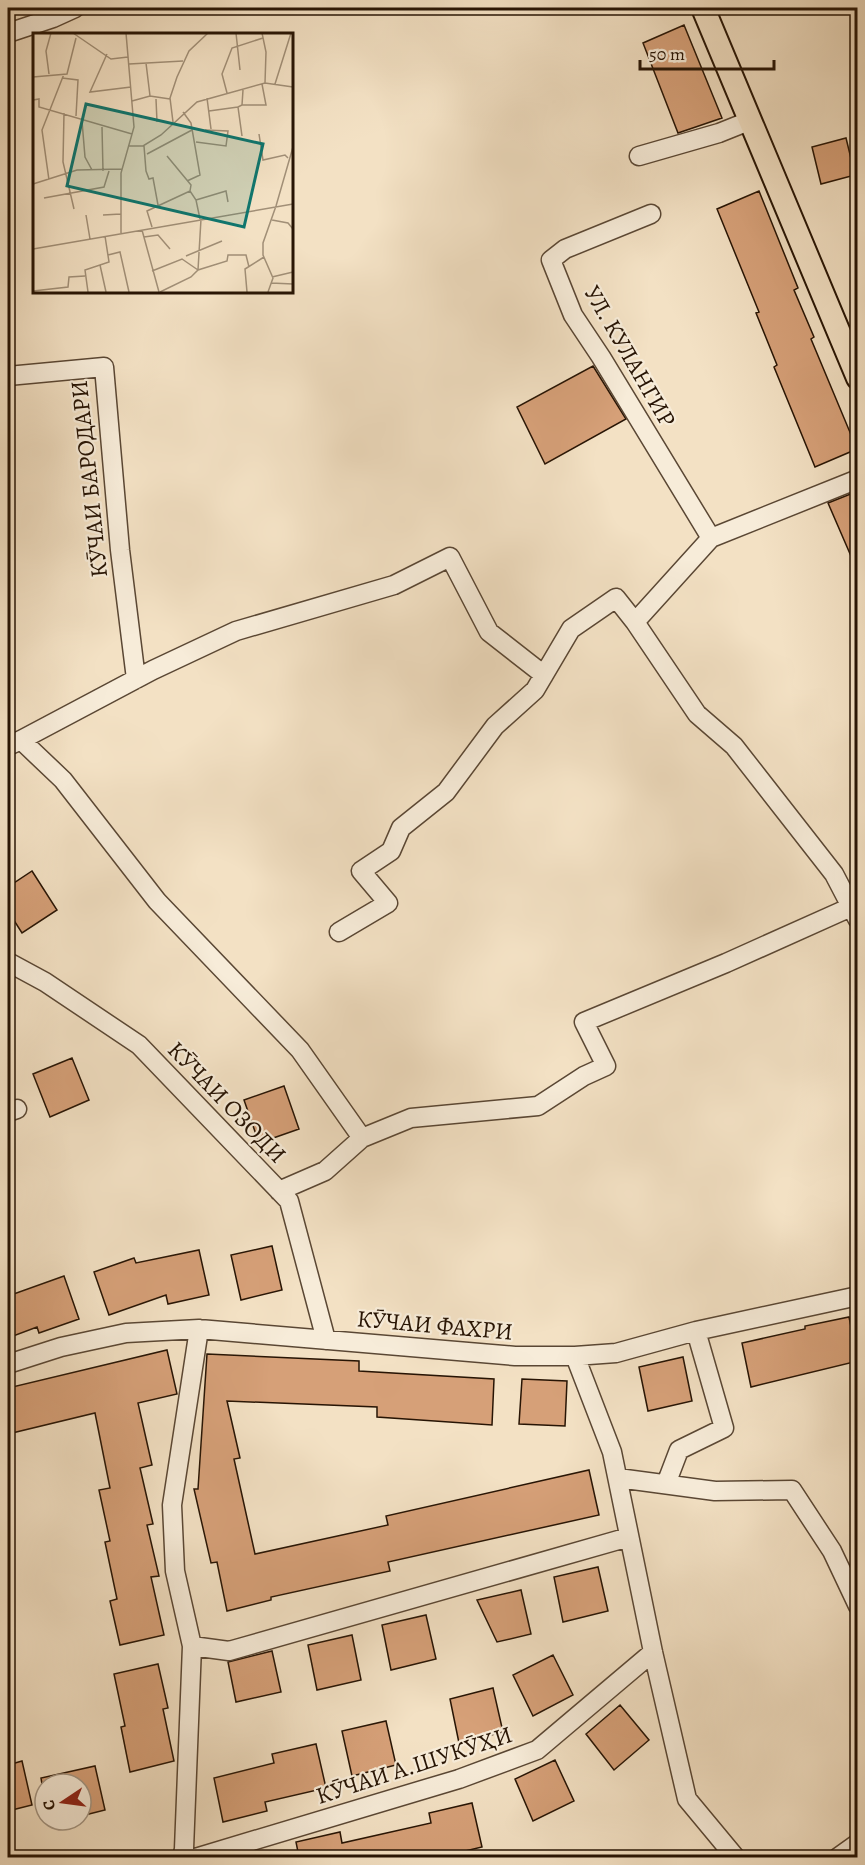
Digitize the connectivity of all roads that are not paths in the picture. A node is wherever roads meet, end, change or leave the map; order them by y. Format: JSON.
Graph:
{"nodes":[{"id":1,"x":75,"y":8,"type":"edge"},
{"id":2,"x":703,"y":8,"type":"edge"},
{"id":3,"x":8,"y":33,"type":"edge"},
{"id":4,"x":749,"y":121,"type":"junction"},
{"id":5,"x":639,"y":156,"type":"dead end"},
{"id":6,"x":651,"y":214,"type":"dead end"},
{"id":7,"x":8,"y":376,"type":"edge"},
{"id":8,"x":858,"y":378,"type":"edge"},
{"id":9,"x":858,"y":479,"type":"edge"},
{"id":10,"x":711,"y":538,"type":"junction"},
{"id":11,"x":635,"y":622,"type":"junction"},
{"id":12,"x":544,"y":675,"type":"junction"},
{"id":13,"x":136,"y":679,"type":"junction"},
{"id":14,"x":14,"y":743,"type":"edge"},
{"id":15,"x":854,"y":913,"type":"edge"},
{"id":16,"x":339,"y":932,"type":"dead end"},
{"id":17,"x":8,"y":962,"type":"edge"},
{"id":18,"x":363,"y":1137,"type":"junction"},
{"id":19,"x":279,"y":1191,"type":"junction"},
{"id":20,"x":858,"y":1296,"type":"edge"},
{"id":21,"x":199,"y":1329,"type":"junction"},
{"id":22,"x":696,"y":1331,"type":"junction"},
{"id":23,"x":326,"y":1340,"type":"junction"},
{"id":24,"x":575,"y":1356,"type":"junction"},
{"id":25,"x":8,"y":1364,"type":"edge"},
{"id":26,"x":618,"y":1478,"type":"junction"},
{"id":27,"x":666,"y":1484,"type":"junction"},
{"id":28,"x":630,"y":1537,"type":"junction"},
{"id":29,"x":858,"y":1606,"type":"edge"},
{"id":30,"x":192,"y":1646,"type":"junction"},
{"id":31,"x":653,"y":1652,"type":"junction"},
{"id":32,"x":858,"y":1843,"type":"edge"},
{"id":33,"x":182,"y":1857,"type":"edge"},
{"id":34,"x":195,"y":1857,"type":"edge"},
{"id":35,"x":736,"y":1857,"type":"edge"},
{"id":36,"x":837,"y":1857,"type":"edge"}],
"edges":[{"from":1,"to":3,"type":"street"},
{"from":2,"to":4,"type":"main road"},
{"from":4,"to":5,"type":"street"},
{"from":4,"to":8,"type":"main road"},
{"from":6,"to":10,"type":"street","name":"УЛ. КУЛАНГИР"},
{"from":7,"to":13,"type":"street","name":"КӮЧАИ БАРОДАРИ"},
{"from":9,"to":10,"type":"street"},
{"from":10,"to":11,"type":"street"},
{"from":11,"to":12,"type":"street"},
{"from":11,"to":15,"type":"street"},
{"from":12,"to":13,"type":"street"},
{"from":12,"to":16,"type":"street"},
{"from":13,"to":14,"type":"street"},
{"from":14,"to":18,"type":"street"},
{"from":15,"to":18,"type":"street"},
{"from":17,"to":19,"type":"street","name":"КӮЧАИ ОЗОДИ"},
{"from":18,"to":19,"type":"street"},
{"from":19,"to":23,"type":"street","name":"КӮЧАИ ОЗОДИ"},
{"from":20,"to":22,"type":"street","name":"КӮЧАИ ФАХРИ"},
{"from":21,"to":23,"type":"street","name":"КӮЧАИ ФАХРИ"},
{"from":21,"to":25,"type":"street","name":"КӮЧАИ ФАХРИ"},
{"from":21,"to":30,"type":"street"},
{"from":22,"to":24,"type":"street","name":"КӮЧАИ ФАХРИ"},
{"from":22,"to":27,"type":"street"},
{"from":23,"to":24,"type":"street","name":"КӮЧАИ ФАХРИ"},
{"from":24,"to":26,"type":"street"},
{"from":26,"to":27,"type":"street"},
{"from":26,"to":28,"type":"street"},
{"from":27,"to":29,"type":"street"},
{"from":28,"to":30,"type":"street"},
{"from":28,"to":31,"type":"street"},
{"from":30,"to":33,"type":"street"},
{"from":31,"to":34,"type":"street","name":"КӮЧАИ А.ШУКӮҲИ"},
{"from":31,"to":35,"type":"street"},
{"from":32,"to":36,"type":"street"}]}
